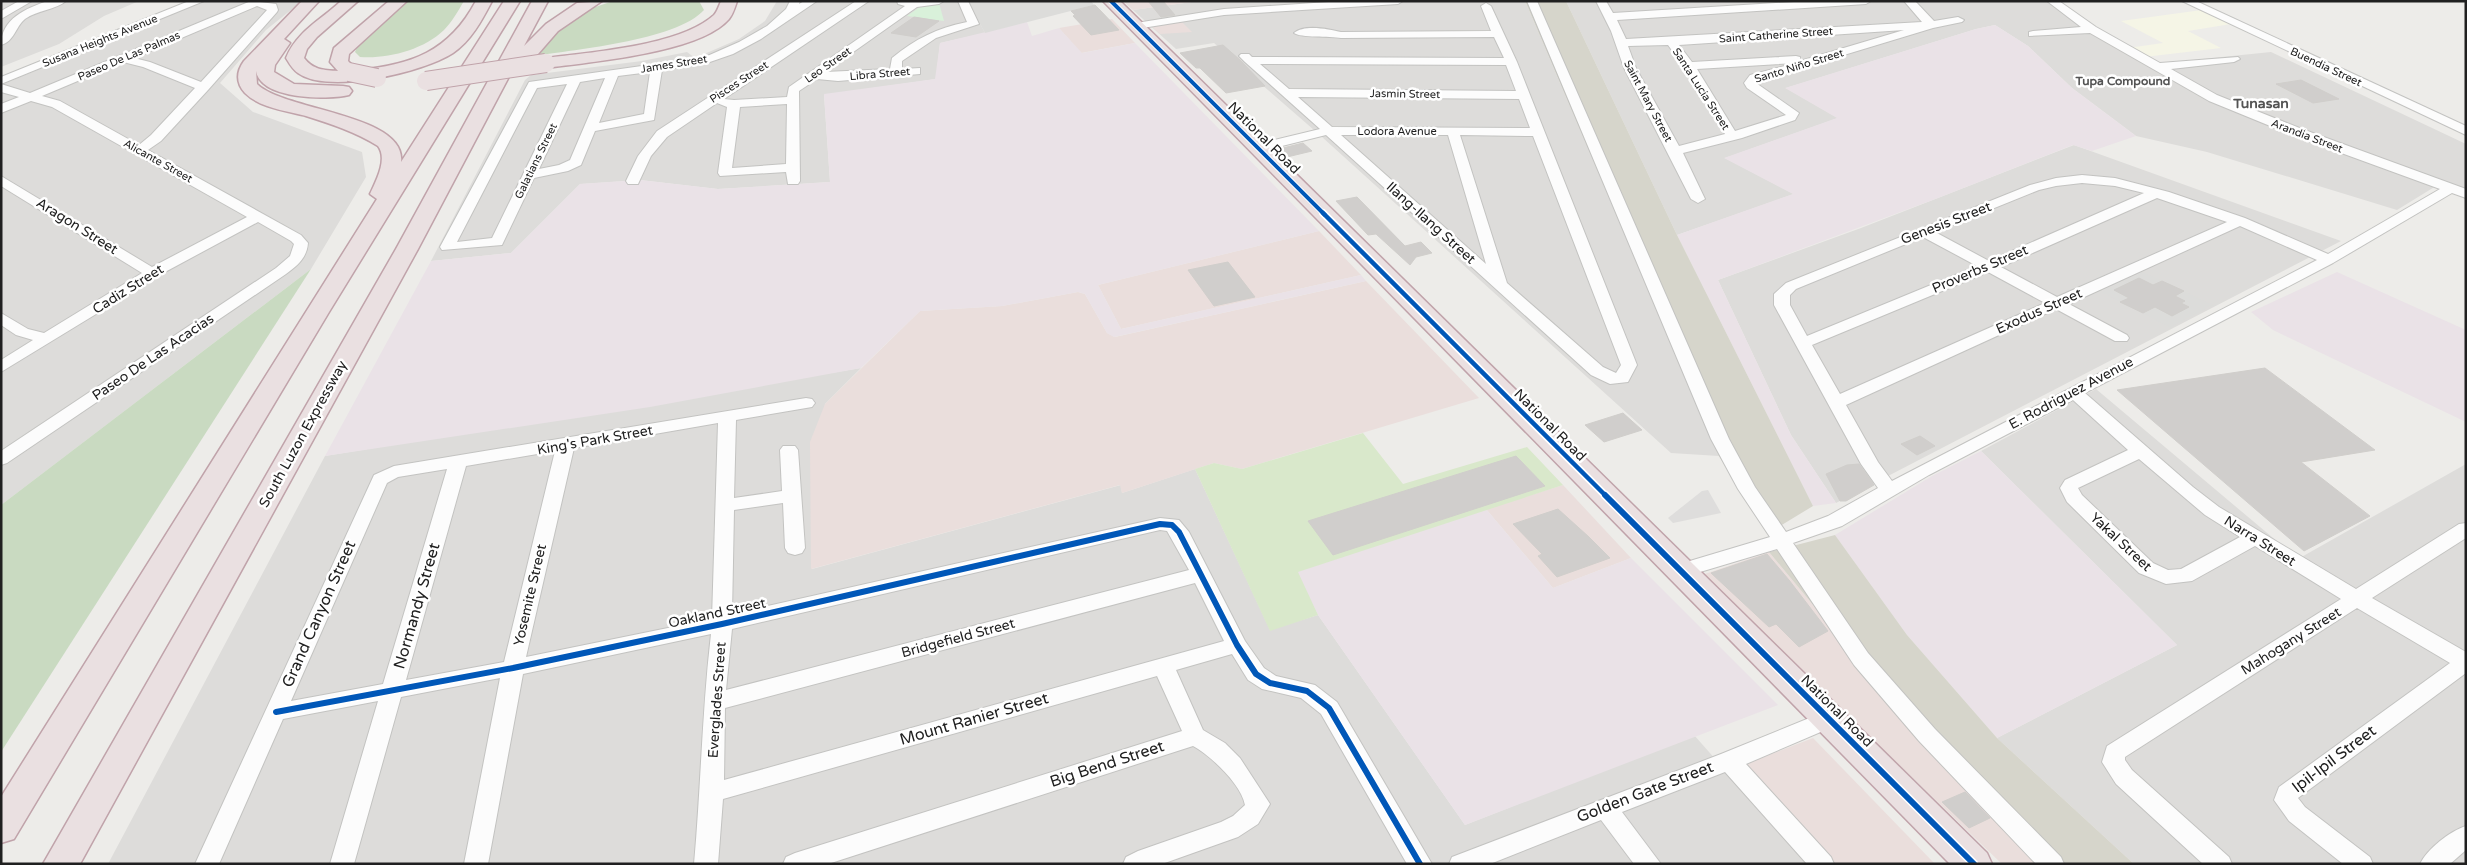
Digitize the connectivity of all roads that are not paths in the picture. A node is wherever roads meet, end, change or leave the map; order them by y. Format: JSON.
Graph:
{"nodes":[{"id":1,"x":27,"y":1,"type":"edge"},
{"id":2,"x":61,"y":1,"type":"edge"},
{"id":3,"x":180,"y":1,"type":"edge"},
{"id":4,"x":199,"y":1,"type":"edge"},
{"id":5,"x":311,"y":1,"type":"edge"},
{"id":6,"x":323,"y":1,"type":"edge"},
{"id":7,"x":337,"y":1,"type":"edge"},
{"id":8,"x":350,"y":1,"type":"edge"},
{"id":9,"x":399,"y":1,"type":"edge"},
{"id":10,"x":512,"y":1,"type":"edge"},
{"id":11,"x":540,"y":1,"type":"edge"},
{"id":12,"x":594,"y":1,"type":"edge"},
{"id":13,"x":714,"y":1,"type":"edge"},
{"id":14,"x":729,"y":1,"type":"edge"},
{"id":15,"x":795,"y":1,"type":"edge"},
{"id":16,"x":812,"y":1,"type":"edge"},
{"id":17,"x":864,"y":1,"type":"edge"},
{"id":18,"x":897,"y":1,"type":"edge"},
{"id":19,"x":939,"y":1,"type":"edge"},
{"id":20,"x":963,"y":1,"type":"edge"},
{"id":21,"x":1111,"y":1,"type":"edge"},
{"id":22,"x":1398,"y":1,"type":"edge"},
{"id":23,"x":1532,"y":1,"type":"edge"},
{"id":24,"x":1601,"y":1,"type":"edge"},
{"id":25,"x":1657,"y":1,"type":"edge"},
{"id":26,"x":1866,"y":1,"type":"edge"},
{"id":27,"x":1909,"y":1,"type":"edge"},
{"id":28,"x":2052,"y":1,"type":"edge"},
{"id":29,"x":2187,"y":1,"type":"edge"},
{"id":30,"x":258,"y":2,"type":"edge"},
{"id":31,"x":487,"y":2,"type":"edge"},
{"id":32,"x":1815,"y":3,"type":"edge"},
{"id":33,"x":914,"y":4,"type":"junction"},
{"id":34,"x":1763,"y":4,"type":"edge"},
{"id":35,"x":1223,"y":6,"type":"edge"},
{"id":36,"x":1486,"y":6,"type":"dead end"},
{"id":37,"x":1710,"y":6,"type":"edge"},
{"id":38,"x":1666,"y":14,"type":"junction"},
{"id":39,"x":1,"y":16,"type":"edge"},
{"id":40,"x":1609,"y":17,"type":"junction"},
{"id":41,"x":784,"y":19,"type":"junction"},
{"id":42,"x":1958,"y":20,"type":"dead end"},
{"id":43,"x":1931,"y":25,"type":"junction"},
{"id":44,"x":1136,"y":26,"type":"junction"},
{"id":45,"x":2092,"y":29,"type":"junction"},
{"id":46,"x":1300,"y":33,"type":"dead end"},
{"id":47,"x":1498,"y":34,"type":"junction"},
{"id":48,"x":2033,"y":34,"type":"dead end"},
{"id":49,"x":1,"y":42,"type":"edge"},
{"id":50,"x":1671,"y":42,"type":"junction"},
{"id":51,"x":1620,"y":43,"type":"junction"},
{"id":52,"x":123,"y":59,"type":"junction"},
{"id":53,"x":2234,"y":59,"type":"dead end"},
{"id":54,"x":1816,"y":60,"type":"junction"},
{"id":55,"x":547,"y":61,"type":"junction"},
{"id":56,"x":1511,"y":62,"type":"junction"},
{"id":57,"x":474,"y":65,"type":"junction"},
{"id":58,"x":1689,"y":66,"type":"junction"},
{"id":59,"x":2157,"y":67,"type":"junction"},
{"id":60,"x":656,"y":68,"type":"junction"},
{"id":61,"x":916,"y":71,"type":"dead end"},
{"id":62,"x":896,"y":72,"type":"junction"},
{"id":63,"x":1,"y":73,"type":"edge"},
{"id":64,"x":612,"y":74,"type":"junction"},
{"id":65,"x":814,"y":75,"type":"junction"},
{"id":66,"x":428,"y":78,"type":"junction"},
{"id":67,"x":575,"y":79,"type":"junction"},
{"id":68,"x":1,"y":81,"type":"edge"},
{"id":69,"x":204,"y":87,"type":"junction"},
{"id":70,"x":1,"y":88,"type":"edge"},
{"id":71,"x":1286,"y":93,"type":"junction"},
{"id":72,"x":1524,"y":95,"type":"junction"},
{"id":73,"x":34,"y":96,"type":"junction"},
{"id":74,"x":712,"y":100,"type":"junction"},
{"id":75,"x":792,"y":100,"type":"junction"},
{"id":76,"x":486,"y":103,"type":"junction"},
{"id":77,"x":734,"y":104,"type":"junction"},
{"id":78,"x":1,"y":109,"type":"edge"},
{"id":79,"x":591,"y":128,"type":"junction"},
{"id":80,"x":1328,"y":131,"type":"junction"},
{"id":81,"x":2466,"y":131,"type":"edge"},
{"id":82,"x":1453,"y":132,"type":"junction"},
{"id":83,"x":1538,"y":132,"type":"junction"},
{"id":84,"x":1732,"y":136,"type":"junction"},
{"id":85,"x":1258,"y":148,"type":"junction"},
{"id":86,"x":139,"y":151,"type":"junction"},
{"id":87,"x":1676,"y":151,"type":"junction"},
{"id":88,"x":793,"y":167,"type":"junction"},
{"id":89,"x":529,"y":175,"type":"junction"},
{"id":90,"x":1,"y":180,"type":"edge"},
{"id":91,"x":633,"y":180,"type":"dead end"},
{"id":92,"x":793,"y":182,"type":"dead end"},
{"id":93,"x":2459,"y":191,"type":"edge"},
{"id":94,"x":2156,"y":193,"type":"junction"},
{"id":95,"x":1698,"y":199,"type":"dead end"},
{"id":96,"x":258,"y":216,"type":"junction"},
{"id":97,"x":2240,"y":221,"type":"junction"},
{"id":98,"x":373,"y":222,"type":"junction"},
{"id":99,"x":1923,"y":231,"type":"junction"},
{"id":100,"x":496,"y":242,"type":"joint"},
{"id":101,"x":1489,"y":251,"type":"junction"},
{"id":102,"x":301,"y":252,"type":"joint"},
{"id":103,"x":1466,"y":253,"type":"junction"},
{"id":104,"x":2328,"y":260,"type":"junction"},
{"id":105,"x":1988,"y":267,"type":"junction"},
{"id":106,"x":152,"y":273,"type":"junction"},
{"id":107,"x":1500,"y":285,"type":"junction"},
{"id":108,"x":2056,"y":303,"type":"junction"},
{"id":109,"x":1,"y":318,"type":"edge"},
{"id":110,"x":2121,"y":338,"type":"dead end"},
{"id":111,"x":46,"y":339,"type":"junction"},
{"id":112,"x":1803,"y":343,"type":"junction"},
{"id":113,"x":1,"y":367,"type":"edge"},
{"id":114,"x":2074,"y":392,"type":"junction"},
{"id":115,"x":1837,"y":402,"type":"junction"},
{"id":116,"x":806,"y":404,"type":"dead end"},
{"id":117,"x":727,"y":417,"type":"junction"},
{"id":118,"x":565,"y":446,"type":"junction"},
{"id":119,"x":789,"y":450,"type":"dead end"},
{"id":120,"x":2140,"y":451,"type":"junction"},
{"id":121,"x":1,"y":459,"type":"edge"},
{"id":122,"x":458,"y":462,"type":"junction"},
{"id":123,"x":385,"y":476,"type":"joint"},
{"id":124,"x":1889,"y":490,"type":"junction"},
{"id":125,"x":792,"y":496,"type":"junction"},
{"id":126,"x":725,"y":505,"type":"junction"},
{"id":127,"x":2466,"y":529,"type":"edge"},
{"id":128,"x":2254,"y":538,"type":"junction"},
{"id":129,"x":1780,"y":541,"type":"junction"},
{"id":130,"x":795,"y":548,"type":"dead end"},
{"id":131,"x":1680,"y":571,"type":"junction"},
{"id":132,"x":1202,"y":574,"type":"junction"},
{"id":133,"x":2357,"y":599,"type":"junction"},
{"id":134,"x":722,"y":624,"type":"junction"},
{"id":135,"x":1237,"y":645,"type":"junction"},
{"id":136,"x":2466,"y":662,"type":"edge"},
{"id":137,"x":1163,"y":665,"type":"junction"},
{"id":138,"x":513,"y":668,"type":"junction"},
{"id":139,"x":393,"y":690,"type":"junction"},
{"id":140,"x":714,"y":702,"type":"junction"},
{"id":141,"x":276,"y":712,"type":"junction"},
{"id":142,"x":1829,"y":719,"type":"junction"},
{"id":143,"x":1195,"y":736,"type":"junction"},
{"id":144,"x":1729,"y":761,"type":"junction"},
{"id":145,"x":712,"y":793,"type":"junction"},
{"id":146,"x":1606,"y":808,"type":"junction"},
{"id":147,"x":1,"y":828,"type":"edge"},
{"id":148,"x":2466,"y":836,"type":"edge"},
{"id":149,"x":61,"y":864,"type":"edge"},
{"id":150,"x":207,"y":864,"type":"edge"},
{"id":151,"x":342,"y":864,"type":"edge"},
{"id":152,"x":476,"y":864,"type":"edge"},
{"id":153,"x":706,"y":864,"type":"edge"},
{"id":154,"x":795,"y":864,"type":"edge"},
{"id":155,"x":1135,"y":864,"type":"edge"},
{"id":156,"x":1420,"y":864,"type":"edge"},
{"id":157,"x":1461,"y":864,"type":"edge"},
{"id":158,"x":1649,"y":864,"type":"edge"},
{"id":159,"x":1822,"y":864,"type":"edge"},
{"id":160,"x":1974,"y":864,"type":"edge"},
{"id":161,"x":2052,"y":864,"type":"edge"},
{"id":162,"x":2220,"y":864,"type":"edge"},
{"id":163,"x":2361,"y":864,"type":"edge"},
{"id":164,"x":2432,"y":864,"type":"edge"}],
"edges":[{"from":1,"to":39,"type":"street"},
{"from":2,"to":49,"type":"street"},
{"from":3,"to":63,"type":"street","name":"Susana Heights Avenue"},
{"from":4,"to":68,"type":"street","name":"Susana Heights Avenue"},
{"from":5,"to":98,"type":"highway"},
{"from":6,"to":66,"type":"highway"},
{"from":7,"to":66,"type":"highway"},
{"from":8,"to":31,"type":"highway"},
{"from":9,"to":66,"type":"highway","bridge":true},
{"from":10,"to":57,"type":"highway"},
{"from":11,"to":76,"type":"highway","name":"South Luzon Expressway"},
{"from":12,"to":76,"type":"highway"},
{"from":13,"to":55,"type":"highway"},
{"from":14,"to":55,"type":"highway"},
{"from":15,"to":41,"type":"street","name":"James Street"},
{"from":16,"to":41,"type":"street"},
{"from":17,"to":74,"type":"street","name":"Pisces Street"},
{"from":18,"to":33,"type":"street"},
{"from":19,"to":33,"type":"street"},
{"from":20,"to":62,"type":"street"},
{"from":21,"to":44,"type":"highway","name":"National Road"},
{"from":22,"to":35,"type":"street"},
{"from":23,"to":129,"type":"street"},
{"from":24,"to":40,"type":"street","name":"Saint Mary Street"},
{"from":25,"to":38,"type":"street"},
{"from":26,"to":32,"type":"street"},
{"from":27,"to":43,"type":"street"},
{"from":28,"to":45,"type":"street","name":"Arandia Street"},
{"from":29,"to":81,"type":"street","name":"Buendia Street"},
{"from":30,"to":52,"type":"street","name":"Paseo De Las Palmas"},
{"from":30,"to":69,"type":"street","name":"Paseo De Las Palmas"},
{"from":31,"to":57,"type":"highway"},
{"from":32,"to":34,"type":"street"},
{"from":33,"to":65,"type":"street","name":"Leo Street"},
{"from":34,"to":37,"type":"street"},
{"from":35,"to":44,"type":"street"},
{"from":36,"to":47,"type":"street"},
{"from":37,"to":38,"type":"street"},
{"from":38,"to":40,"type":"street"},
{"from":40,"to":51,"type":"street","name":"Saint Mary Street"},
{"from":41,"to":60,"type":"street","name":"James Street"},
{"from":42,"to":43,"type":"street"},
{"from":43,"to":50,"type":"street","name":"Saint Catherine Street"},
{"from":43,"to":54,"type":"street","name":"Santo Niño Street"},
{"from":44,"to":85,"type":"highway","name":"National Road"},
{"from":45,"to":48,"type":"street"},
{"from":45,"to":59,"type":"street","name":"Arandia Street"},
{"from":46,"to":47,"type":"street"},
{"from":47,"to":56,"type":"street"},
{"from":50,"to":51,"type":"street","name":"Saint Catherine Street"},
{"from":50,"to":58,"type":"street","name":"Santa Lucia Street"},
{"from":51,"to":87,"type":"street","name":"Saint Mary Street"},
{"from":52,"to":69,"type":"street"},
{"from":52,"to":73,"type":"street","name":"Paseo De Las Palmas"},
{"from":53,"to":59,"type":"street"},
{"from":54,"to":58,"type":"street"},
{"from":54,"to":84,"type":"street","name":"Santo Niño Street"},
{"from":55,"to":66,"type":"highway","bridge":true},
{"from":56,"to":71,"type":"street","name":"Ilang-Ilang Street"},
{"from":56,"to":72,"type":"street"},
{"from":57,"to":98,"type":"highway"},
{"from":58,"to":84,"type":"street","name":"Santa Lucia Street"},
{"from":59,"to":93,"type":"street","name":"Arandia Street"},
{"from":60,"to":64,"type":"street","name":"James Street"},
{"from":60,"to":79,"type":"street"},
{"from":61,"to":62,"type":"street","name":"Libra Street"},
{"from":62,"to":65,"type":"street","name":"Libra Street"},
{"from":64,"to":67,"type":"street","name":"James Street"},
{"from":64,"to":79,"type":"street"},
{"from":65,"to":75,"type":"street","name":"Leo Street"},
{"from":67,"to":89,"type":"street","name":"Galatians Street"},
{"from":67,"to":100,"type":"street","name":"James Street"},
{"from":69,"to":86,"type":"street","name":"Paseo De Las Palmas"},
{"from":70,"to":73,"type":"street","name":"Alicante Street"},
{"from":71,"to":72,"type":"street","name":"Jasmin Street"},
{"from":71,"to":80,"type":"street","name":"Ilang-Ilang Street"},
{"from":72,"to":83,"type":"street"},
{"from":73,"to":78,"type":"street","name":"Paseo De Las Palmas"},
{"from":73,"to":86,"type":"street","name":"Alicante Street"},
{"from":74,"to":77,"type":"street"},
{"from":74,"to":91,"type":"street","name":"Pisces Street"},
{"from":75,"to":77,"type":"street"},
{"from":75,"to":88,"type":"street"},
{"from":76,"to":149,"type":"highway","name":"South Luzon Expressway"},
{"from":77,"to":88,"type":"street"},
{"from":79,"to":89,"type":"street"},
{"from":80,"to":82,"type":"street","name":"Lodora Avenue"},
{"from":80,"to":85,"type":"street","name":"Lodora Avenue"},
{"from":80,"to":103,"type":"street","name":"Ilang-Ilang Street"},
{"from":82,"to":83,"type":"street","name":"Lodora Avenue"},
{"from":82,"to":101,"type":"street"},
{"from":83,"to":107,"type":"street","name":"Ilang-Ilang Street"},
{"from":84,"to":87,"type":"street","name":"Santo Niño Street"},
{"from":85,"to":131,"type":"highway","name":"National Road"},
{"from":86,"to":96,"type":"street","name":"Alicante Street"},
{"from":87,"to":95,"type":"street","name":"Saint Mary Street"},
{"from":88,"to":92,"type":"street"},
{"from":89,"to":100,"type":"street","name":"Galatians Street"},
{"from":90,"to":106,"type":"street","name":"Aragon Street"},
{"from":93,"to":104,"type":"street","name":"E. Rodriguez Avenue"},
{"from":94,"to":97,"type":"street","name":"Genesis Street"},
{"from":94,"to":99,"type":"street","name":"Genesis Street"},
{"from":94,"to":105,"type":"street","name":"Proverbs Street"},
{"from":96,"to":102,"type":"street","name":"Alicante Street"},
{"from":96,"to":106,"type":"street","name":"Cadiz Street"},
{"from":97,"to":104,"type":"street","name":"Genesis Street"},
{"from":97,"to":108,"type":"street","name":"Exodus Street"},
{"from":98,"to":147,"type":"highway"},
{"from":99,"to":105,"type":"street"},
{"from":99,"to":112,"type":"street","name":"Genesis Street"},
{"from":101,"to":103,"type":"street"},
{"from":101,"to":107,"type":"street"},
{"from":102,"to":121,"type":"street","name":"Paseo De Las Acacias"},
{"from":103,"to":107,"type":"street","name":"Ilang-Ilang Street"},
{"from":104,"to":114,"type":"street","name":"E. Rodriguez Avenue"},
{"from":105,"to":108,"type":"street"},
{"from":105,"to":112,"type":"street","name":"Proverbs Street"},
{"from":106,"to":111,"type":"street","name":"Cadiz Street"},
{"from":108,"to":110,"type":"street"},
{"from":108,"to":115,"type":"street","name":"Exodus Street"},
{"from":109,"to":111,"type":"street"},
{"from":111,"to":113,"type":"street","name":"Cadiz Street"},
{"from":112,"to":115,"type":"street","name":"Genesis Street"},
{"from":114,"to":120,"type":"street","name":"Narra Street"},
{"from":114,"to":124,"type":"street","name":"E. Rodriguez Avenue"},
{"from":115,"to":124,"type":"street","name":"Genesis Street"},
{"from":116,"to":117,"type":"street","name":"King's Park Street"},
{"from":117,"to":118,"type":"street","name":"King's Park Street"},
{"from":117,"to":126,"type":"street","name":"Everglades Street"},
{"from":118,"to":122,"type":"street","name":"King's Park Street"},
{"from":118,"to":138,"type":"street","name":"Yosemite Street"},
{"from":119,"to":125,"type":"street"},
{"from":120,"to":128,"type":"street","name":"Narra Street"},
{"from":120,"to":128,"type":"street","name":"Yakal Street"},
{"from":122,"to":123,"type":"street","name":"King's Park Street"},
{"from":122,"to":139,"type":"street","name":"Normandy Street"},
{"from":123,"to":141,"type":"street","name":"Grand Canyon Street"},
{"from":124,"to":129,"type":"street","name":"E. Rodriguez Avenue"},
{"from":125,"to":126,"type":"street"},
{"from":125,"to":130,"type":"street"},
{"from":126,"to":134,"type":"street","name":"Everglades Street"},
{"from":127,"to":133,"type":"street","name":"Mahogany Street"},
{"from":128,"to":133,"type":"street","name":"Narra Street"},
{"from":129,"to":131,"type":"street","name":"E. Rodriguez Avenue"},
{"from":129,"to":161,"type":"street"},
{"from":131,"to":142,"type":"highway","name":"National Road"},
{"from":132,"to":134,"type":"street","name":"Oakland Street"},
{"from":132,"to":135,"type":"street"},
{"from":132,"to":140,"type":"street","name":"Bridgefield Street"},
{"from":133,"to":136,"type":"street","name":"Narra Street"},
{"from":133,"to":162,"type":"street","name":"Mahogany Street"},
{"from":134,"to":138,"type":"street","name":"Oakland Street"},
{"from":134,"to":140,"type":"street","name":"Everglades Street"},
{"from":135,"to":137,"type":"street","name":"Mount Ranier Street"},
{"from":135,"to":156,"type":"street"},
{"from":136,"to":163,"type":"street","name":"Ipil-Ipil Street"},
{"from":137,"to":143,"type":"street"},
{"from":137,"to":145,"type":"street","name":"Mount Ranier Street"},
{"from":138,"to":139,"type":"street","name":"Oakland Street"},
{"from":138,"to":152,"type":"street","name":"Yosemite Street"},
{"from":139,"to":141,"type":"street","name":"Oakland Street"},
{"from":139,"to":151,"type":"street","name":"Normandy Street"},
{"from":140,"to":145,"type":"street","name":"Everglades Street"},
{"from":141,"to":150,"type":"street","name":"Grand Canyon Street"},
{"from":142,"to":144,"type":"street","name":"Golden Gate Street"},
{"from":142,"to":160,"type":"highway","name":"National Road"},
{"from":143,"to":154,"type":"street","name":"Big Bend Street"},
{"from":143,"to":155,"type":"street"},
{"from":144,"to":146,"type":"street","name":"Golden Gate Street"},
{"from":144,"to":159,"type":"street"},
{"from":145,"to":153,"type":"street","name":"Everglades Street"},
{"from":146,"to":157,"type":"street","name":"Golden Gate Street"},
{"from":146,"to":158,"type":"street"},
{"from":148,"to":164,"type":"street"}]}
